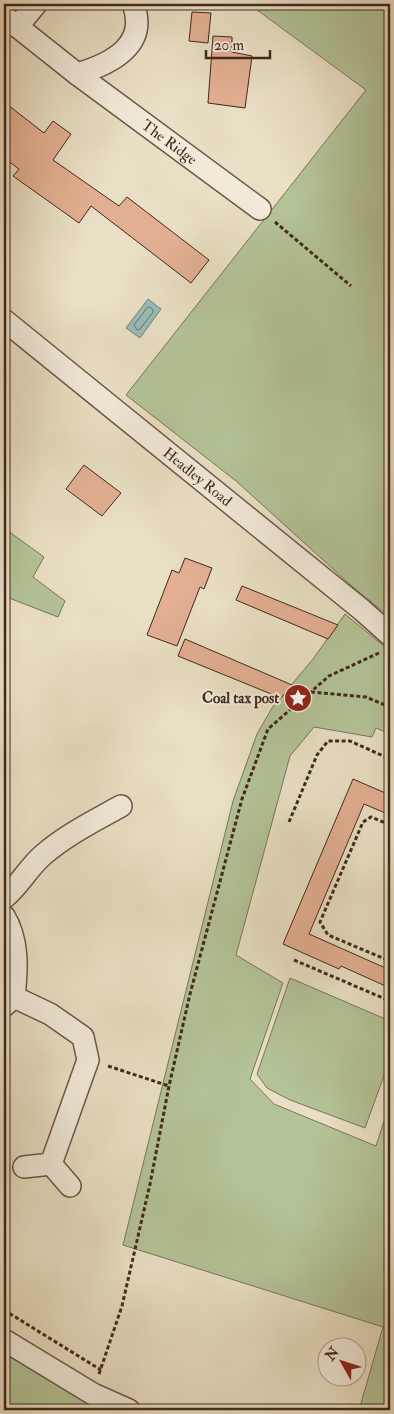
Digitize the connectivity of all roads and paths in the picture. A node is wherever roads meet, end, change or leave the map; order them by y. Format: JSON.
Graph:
{"nodes":[{"id":1,"x":36,"y":4,"type":"edge"},
{"id":2,"x":133,"y":4,"type":"edge"},
{"id":3,"x":10,"y":21,"type":"edge"},
{"id":4,"x":77,"y":74,"type":"junction"},
{"id":5,"x":260,"y":208,"type":"joint"},
{"id":6,"x":351,"y":286,"type":"dead end"},
{"id":7,"x":4,"y":320,"type":"edge"},
{"id":8,"x":386,"y":644,"type":"edge"},
{"id":9,"x":311,"y":692,"type":"junction"},
{"id":10,"x":390,"y":707,"type":"edge"},
{"id":11,"x":390,"y":760,"type":"edge"},
{"id":12,"x":121,"y":806,"type":"dead end"},
{"id":13,"x":289,"y":822,"type":"dead end"},
{"id":14,"x":390,"y":825,"type":"edge"},
{"id":15,"x":4,"y":898,"type":"edge"},
{"id":16,"x":4,"y":916,"type":"edge"},
{"id":17,"x":294,"y":960,"type":"dead end"},
{"id":18,"x":390,"y":961,"type":"edge"},
{"id":19,"x":9,"y":1002,"type":"edge"},
{"id":20,"x":390,"y":1002,"type":"edge"},
{"id":21,"x":88,"y":1060,"type":"junction"},
{"id":22,"x":169,"y":1086,"type":"junction"},
{"id":23,"x":51,"y":1164,"type":"junction"},
{"id":24,"x":24,"y":1167,"type":"dead end"},
{"id":25,"x":70,"y":1186,"type":"dead end"},
{"id":26,"x":4,"y":1310,"type":"edge"},
{"id":27,"x":4,"y":1340,"type":"edge"},
{"id":28,"x":101,"y":1370,"type":"junction"},
{"id":29,"x":93,"y":1394,"type":"junction"},
{"id":30,"x":129,"y":1410,"type":"edge"}],
"edges":[{"from":1,"to":3,"type":"street","name":"The Ridge"},
{"from":2,"to":4,"type":"street"},
{"from":3,"to":4,"type":"street","name":"The Ridge"},
{"from":4,"to":5,"type":"street","name":"The Ridge"},
{"from":5,"to":6,"type":"path"},
{"from":7,"to":8,"type":"street","name":"Headley Road"},
{"from":8,"to":9,"type":"path"},
{"from":9,"to":10,"type":"path"},
{"from":9,"to":22,"type":"path"},
{"from":11,"to":13,"type":"path"},
{"from":12,"to":15,"type":"street"},
{"from":14,"to":18,"type":"path"},
{"from":16,"to":19,"type":"street"},
{"from":17,"to":20,"type":"path"},
{"from":19,"to":21,"type":"street"},
{"from":21,"to":22,"type":"path"},
{"from":21,"to":23,"type":"street"},
{"from":22,"to":28,"type":"path"},
{"from":23,"to":24,"type":"street"},
{"from":23,"to":25,"type":"street"},
{"from":26,"to":28,"type":"path"},
{"from":27,"to":29,"type":"street"},
{"from":28,"to":29,"type":"path"},
{"from":29,"to":30,"type":"street"}]}
